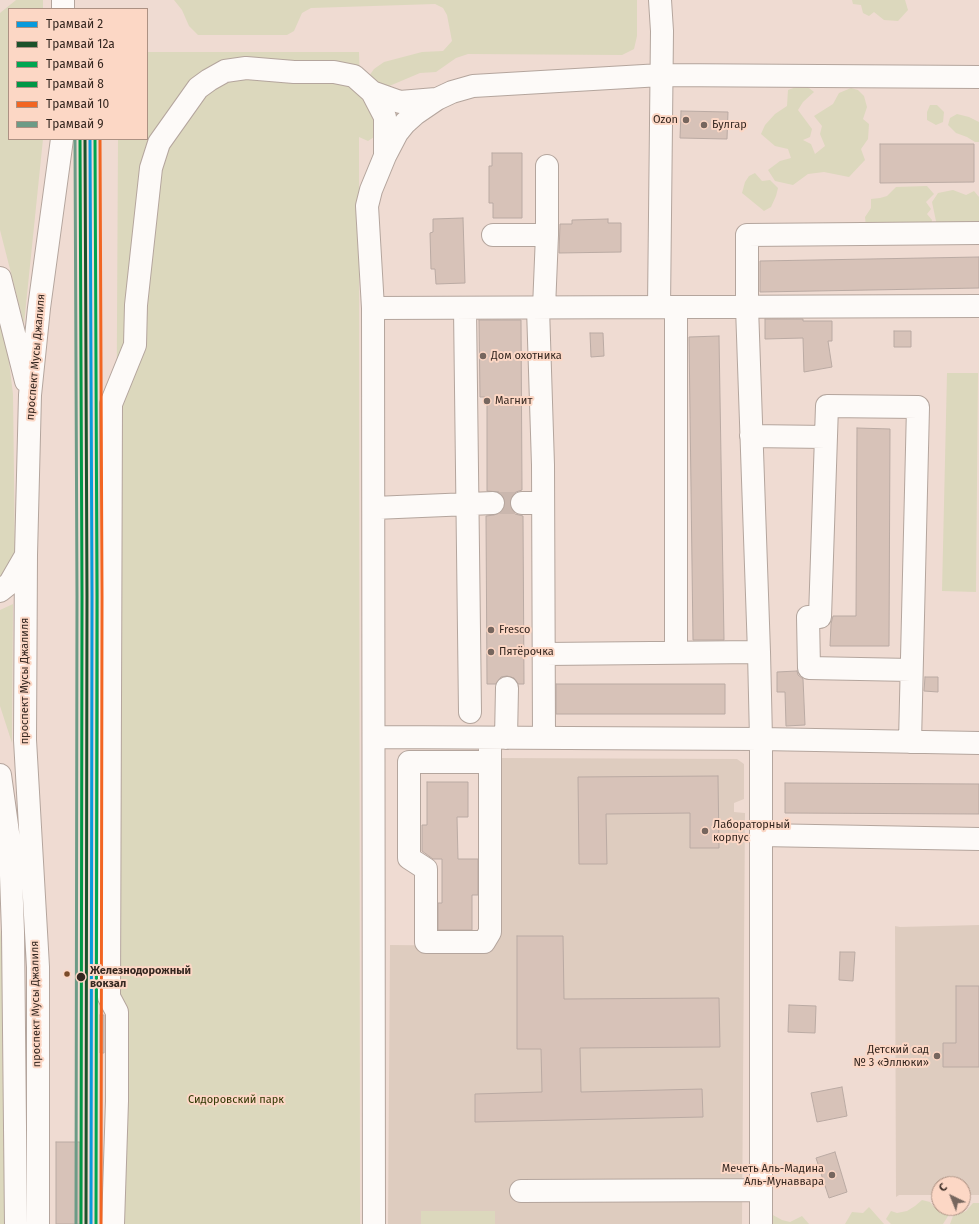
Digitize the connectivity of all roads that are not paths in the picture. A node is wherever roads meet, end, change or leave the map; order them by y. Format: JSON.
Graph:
{"nodes":[{"id":1,"x":660,"y":0,"type":"edge"},
{"id":2,"x":661,"y":75,"type":"junction"},
{"id":3,"x":979,"y":78,"type":"edge"},
{"id":4,"x":372,"y":92,"type":"junction"},
{"id":5,"x":437,"y":99,"type":"junction"},
{"id":6,"x":62,"y":140,"type":"edge"},
{"id":7,"x":385,"y":156,"type":"junction"},
{"id":8,"x":547,"y":166,"type":"dead end"},
{"id":9,"x":979,"y":233,"type":"edge"},
{"id":10,"x":493,"y":235,"type":"dead end"},
{"id":11,"x":547,"y":235,"type":"junction"},
{"id":12,"x":0,"y":278,"type":"edge"},
{"id":13,"x":979,"y":306,"type":"edge"},
{"id":14,"x":667,"y":307,"type":"junction"},
{"id":15,"x":747,"y":307,"type":"junction"},
{"id":16,"x":373,"y":308,"type":"junction"},
{"id":17,"x":465,"y":308,"type":"junction"},
{"id":18,"x":541,"y":308,"type":"junction"},
{"id":19,"x":30,"y":395,"type":"junction"},
{"id":20,"x":751,"y":436,"type":"junction"},
{"id":21,"x":826,"y":437,"type":"junction"},
{"id":22,"x":493,"y":503,"type":"tunnel mouth"},
{"id":23,"x":467,"y":504,"type":"junction"},
{"id":24,"x":374,"y":508,"type":"junction"},
{"id":25,"x":26,"y":555,"type":"junction"},
{"id":26,"x":0,"y":591,"type":"edge"},
{"id":27,"x":676,"y":652,"type":"junction"},
{"id":28,"x":759,"y":652,"type":"junction"},
{"id":29,"x":545,"y":654,"type":"junction"},
{"id":30,"x":911,"y":670,"type":"junction"},
{"id":31,"x":507,"y":688,"type":"dead end"},
{"id":32,"x":470,"y":712,"type":"dead end"},
{"id":33,"x":375,"y":737,"type":"junction"},
{"id":34,"x":498,"y":738,"type":"junction"},
{"id":35,"x":544,"y":738,"type":"junction"},
{"id":36,"x":761,"y":739,"type":"junction"},
{"id":37,"x":910,"y":742,"type":"junction"},
{"id":38,"x":979,"y":743,"type":"edge"},
{"id":39,"x":490,"y":762,"type":"junction"},
{"id":40,"x":0,"y":775,"type":"edge"},
{"id":41,"x":761,"y":835,"type":"junction"},
{"id":42,"x":979,"y":839,"type":"edge"},
{"id":43,"x":375,"y":842,"type":"junction"},
{"id":44,"x":409,"y":842,"type":"junction"},
{"id":45,"x":761,"y":1190,"type":"junction"},
{"id":46,"x":521,"y":1191,"type":"dead end"},
{"id":47,"x":16,"y":1224,"type":"edge"},
{"id":48,"x":38,"y":1224,"type":"edge"},
{"id":49,"x":113,"y":1224,"type":"edge"},
{"id":50,"x":374,"y":1224,"type":"edge"},
{"id":51,"x":761,"y":1224,"type":"edge"}],
"edges":[{"from":1,"to":2,"type":"street"},
{"from":2,"to":3,"type":"street"},
{"from":2,"to":5,"type":"street"},
{"from":2,"to":14,"type":"street"},
{"from":4,"to":5,"type":"street"},
{"from":4,"to":7,"type":"street"},
{"from":4,"to":49,"type":"street"},
{"from":5,"to":7,"type":"street"},
{"from":6,"to":19,"type":"street","name":"проспект Мусы Джалиля"},
{"from":7,"to":16,"type":"street"},
{"from":8,"to":11,"type":"street"},
{"from":9,"to":15,"type":"street"},
{"from":10,"to":11,"type":"street"},
{"from":11,"to":18,"type":"street"},
{"from":12,"to":19,"type":"street"},
{"from":13,"to":15,"type":"street"},
{"from":14,"to":15,"type":"street"},
{"from":14,"to":18,"type":"street"},
{"from":14,"to":27,"type":"street"},
{"from":15,"to":20,"type":"street"},
{"from":16,"to":17,"type":"street"},
{"from":16,"to":24,"type":"street"},
{"from":17,"to":18,"type":"street"},
{"from":17,"to":23,"type":"street"},
{"from":18,"to":29,"type":"street"},
{"from":19,"to":25,"type":"street","name":"проспект Мусы Джалиля"},
{"from":20,"to":21,"type":"street"},
{"from":20,"to":28,"type":"street"},
{"from":21,"to":30,"type":"street"},
{"from":21,"to":30,"type":"street"},
{"from":22,"to":23,"type":"street"},
{"from":23,"to":24,"type":"street"},
{"from":23,"to":32,"type":"street"},
{"from":24,"to":33,"type":"street"},
{"from":25,"to":26,"type":"street"},
{"from":25,"to":48,"type":"street","name":"проспект Мусы Джалиля"},
{"from":27,"to":28,"type":"street"},
{"from":27,"to":29,"type":"street"},
{"from":28,"to":36,"type":"street"},
{"from":29,"to":35,"type":"street"},
{"from":30,"to":37,"type":"street"},
{"from":31,"to":34,"type":"street"},
{"from":33,"to":34,"type":"street"},
{"from":33,"to":43,"type":"street"},
{"from":34,"to":35,"type":"street"},
{"from":34,"to":39,"type":"street"},
{"from":35,"to":36,"type":"street"},
{"from":36,"to":37,"type":"street"},
{"from":36,"to":41,"type":"street"},
{"from":37,"to":38,"type":"street"},
{"from":39,"to":44,"type":"street"},
{"from":39,"to":44,"type":"street"},
{"from":40,"to":47,"type":"street","name":"проспект Мусы Джалиля"},
{"from":41,"to":42,"type":"street"},
{"from":41,"to":45,"type":"street"},
{"from":43,"to":44,"type":"street"},
{"from":43,"to":50,"type":"street"},
{"from":45,"to":46,"type":"street"},
{"from":45,"to":51,"type":"street"}]}
